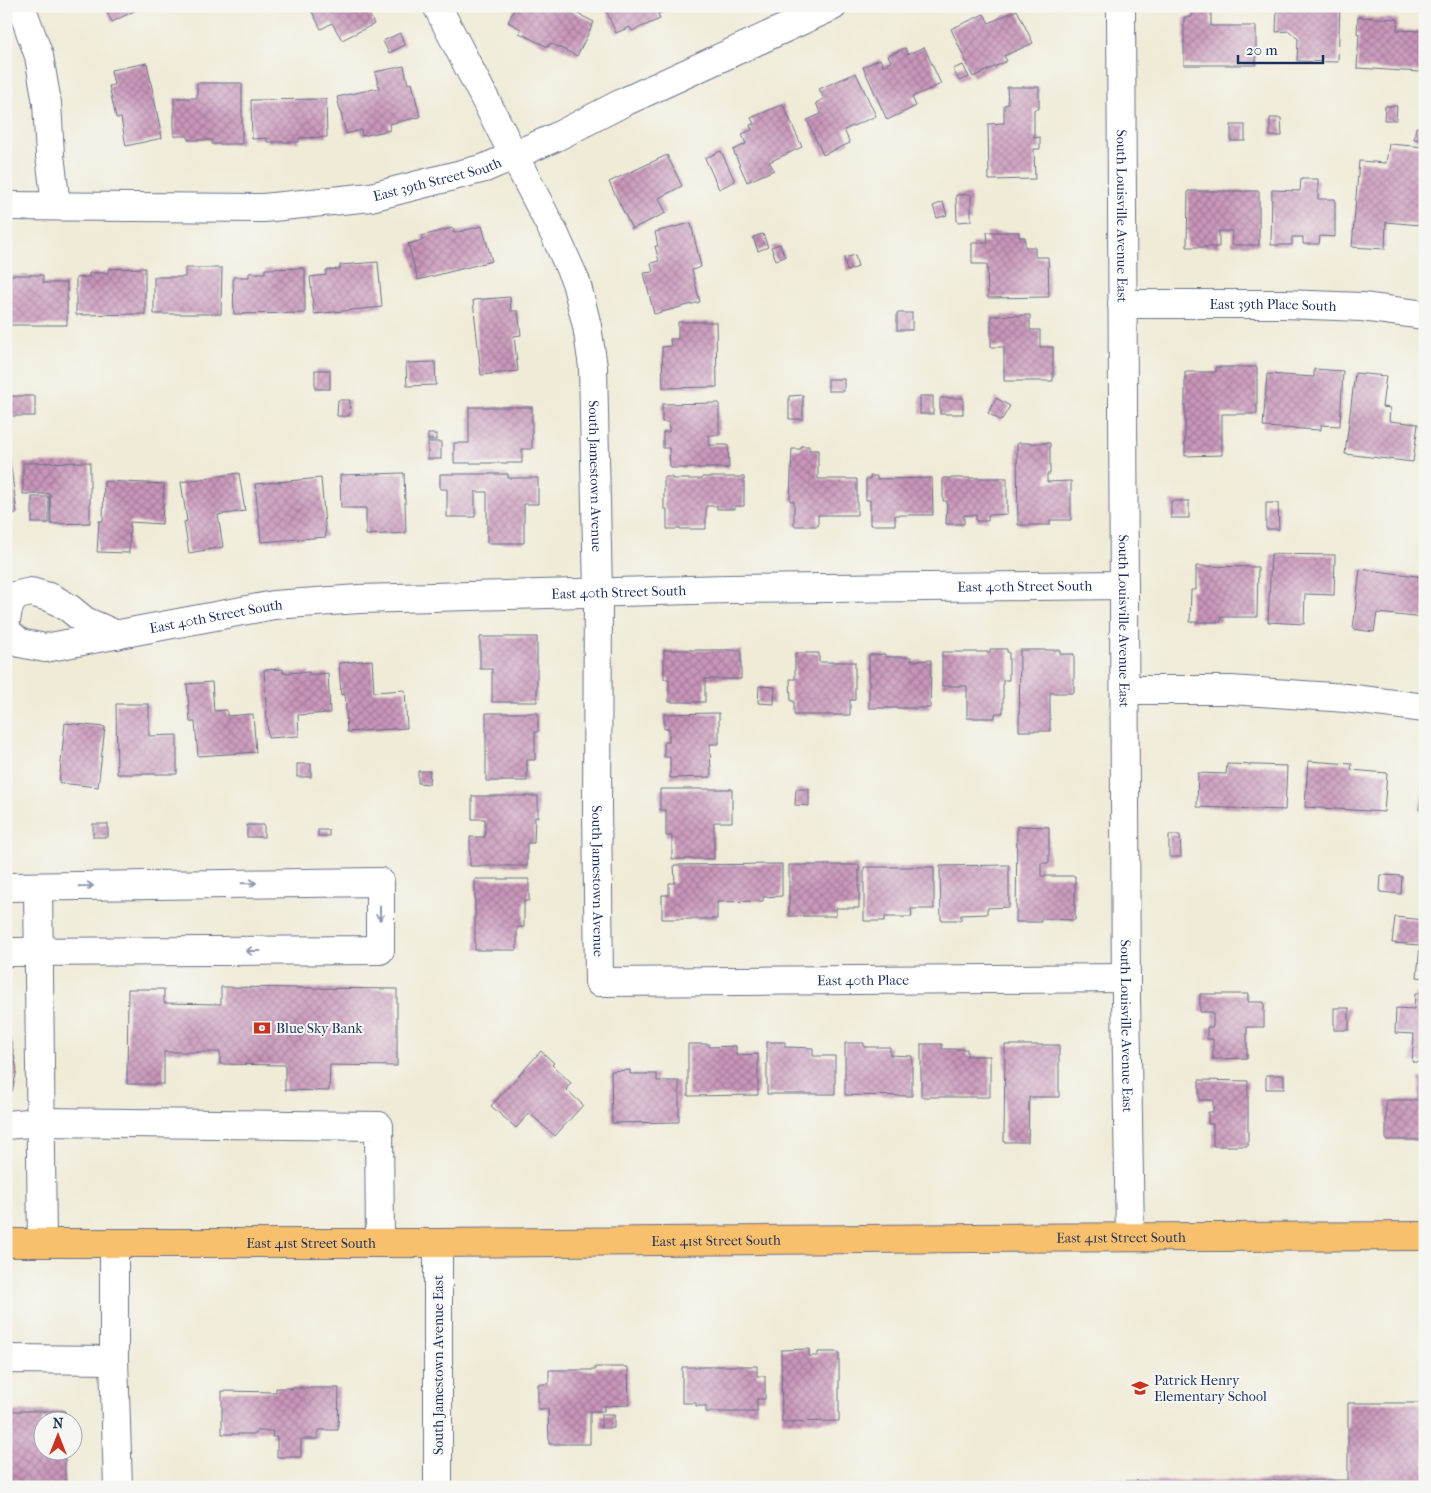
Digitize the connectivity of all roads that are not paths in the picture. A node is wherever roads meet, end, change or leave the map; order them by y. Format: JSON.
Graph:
{"nodes":[{"id":1,"x":21,"y":6,"type":"edge"},
{"id":2,"x":437,"y":6,"type":"edge"},
{"id":3,"x":833,"y":6,"type":"edge"},
{"id":4,"x":1121,"y":6,"type":"edge"},
{"id":5,"x":513,"y":156,"type":"junction"},
{"id":6,"x":56,"y":205,"type":"junction"},
{"id":7,"x":6,"y":206,"type":"edge"},
{"id":8,"x":1122,"y":304,"type":"junction"},
{"id":9,"x":1425,"y":315,"type":"edge"},
{"id":10,"x":1124,"y":585,"type":"junction"},
{"id":11,"x":598,"y":593,"type":"junction"},
{"id":12,"x":6,"y":621,"type":"edge"},
{"id":13,"x":6,"y":631,"type":"edge"},
{"id":14,"x":117,"y":635,"type":"junction"},
{"id":15,"x":1125,"y":690,"type":"junction"},
{"id":16,"x":1425,"y":708,"type":"edge"},
{"id":17,"x":6,"y":887,"type":"edge"},
{"id":18,"x":38,"y":887,"type":"junction"},
{"id":19,"x":6,"y":952,"type":"edge"},
{"id":20,"x":38,"y":952,"type":"junction"},
{"id":21,"x":1126,"y":978,"type":"junction"},
{"id":22,"x":599,"y":982,"type":"joint"},
{"id":23,"x":40,"y":1122,"type":"junction"},
{"id":24,"x":6,"y":1125,"type":"edge"},
{"id":25,"x":1425,"y":1236,"type":"edge"},
{"id":26,"x":1130,"y":1237,"type":"junction"},
{"id":27,"x":6,"y":1243,"type":"edge"},
{"id":28,"x":42,"y":1243,"type":"junction"},
{"id":29,"x":114,"y":1243,"type":"junction"},
{"id":30,"x":380,"y":1243,"type":"junction"},
{"id":31,"x":438,"y":1243,"type":"junction"},
{"id":32,"x":6,"y":1359,"type":"edge"},
{"id":33,"x":114,"y":1360,"type":"junction"},
{"id":34,"x":118,"y":1487,"type":"edge"},
{"id":35,"x":438,"y":1487,"type":"edge"}],
"edges":[{"from":1,"to":6,"type":"street"},
{"from":2,"to":5,"type":"street","name":"South Jamestown Avenue"},
{"from":3,"to":5,"type":"street","name":"East 39th Street South"},
{"from":4,"to":8,"type":"street","name":"South Louisville Avenue East"},
{"from":5,"to":6,"type":"street","name":"East 39th Street South"},
{"from":5,"to":11,"type":"street","name":"South Jamestown Avenue"},
{"from":6,"to":7,"type":"street","name":"East 39th Street South"},
{"from":8,"to":9,"type":"street","name":"East 39th Place South"},
{"from":8,"to":10,"type":"street","name":"South Louisville Avenue East"},
{"from":10,"to":11,"type":"street","name":"East 40th Street South"},
{"from":10,"to":15,"type":"street","name":"South Louisville Avenue East"},
{"from":11,"to":14,"type":"street","name":"East 40th Street South"},
{"from":11,"to":22,"type":"street","name":"South Jamestown Avenue"},
{"from":12,"to":14,"type":"street"},
{"from":13,"to":14,"type":"street","name":"East 40th Street South"},
{"from":15,"to":16,"type":"street"},
{"from":15,"to":21,"type":"street","name":"South Louisville Avenue East"},
{"from":17,"to":18,"type":"street"},
{"from":18,"to":20,"type":"street"},
{"from":18,"to":20,"type":"street","one_way":true},
{"from":19,"to":20,"type":"street"},
{"from":20,"to":23,"type":"street"},
{"from":21,"to":22,"type":"street","name":"East 40th Place"},
{"from":21,"to":26,"type":"street","name":"South Louisville Avenue East"},
{"from":23,"to":24,"type":"street"},
{"from":23,"to":28,"type":"street"},
{"from":23,"to":30,"type":"street"},
{"from":25,"to":26,"type":"main road","name":"East 41st Street South"},
{"from":26,"to":31,"type":"main road","name":"East 41st Street South"},
{"from":27,"to":28,"type":"main road","name":"East 41st Street South"},
{"from":28,"to":29,"type":"main road","name":"East 41st Street South"},
{"from":29,"to":30,"type":"main road","name":"East 41st Street South"},
{"from":29,"to":33,"type":"street"},
{"from":30,"to":31,"type":"main road","name":"East 41st Street South"},
{"from":31,"to":35,"type":"street","name":"South Jamestown Avenue East"},
{"from":32,"to":33,"type":"street"},
{"from":33,"to":34,"type":"street"}]}
